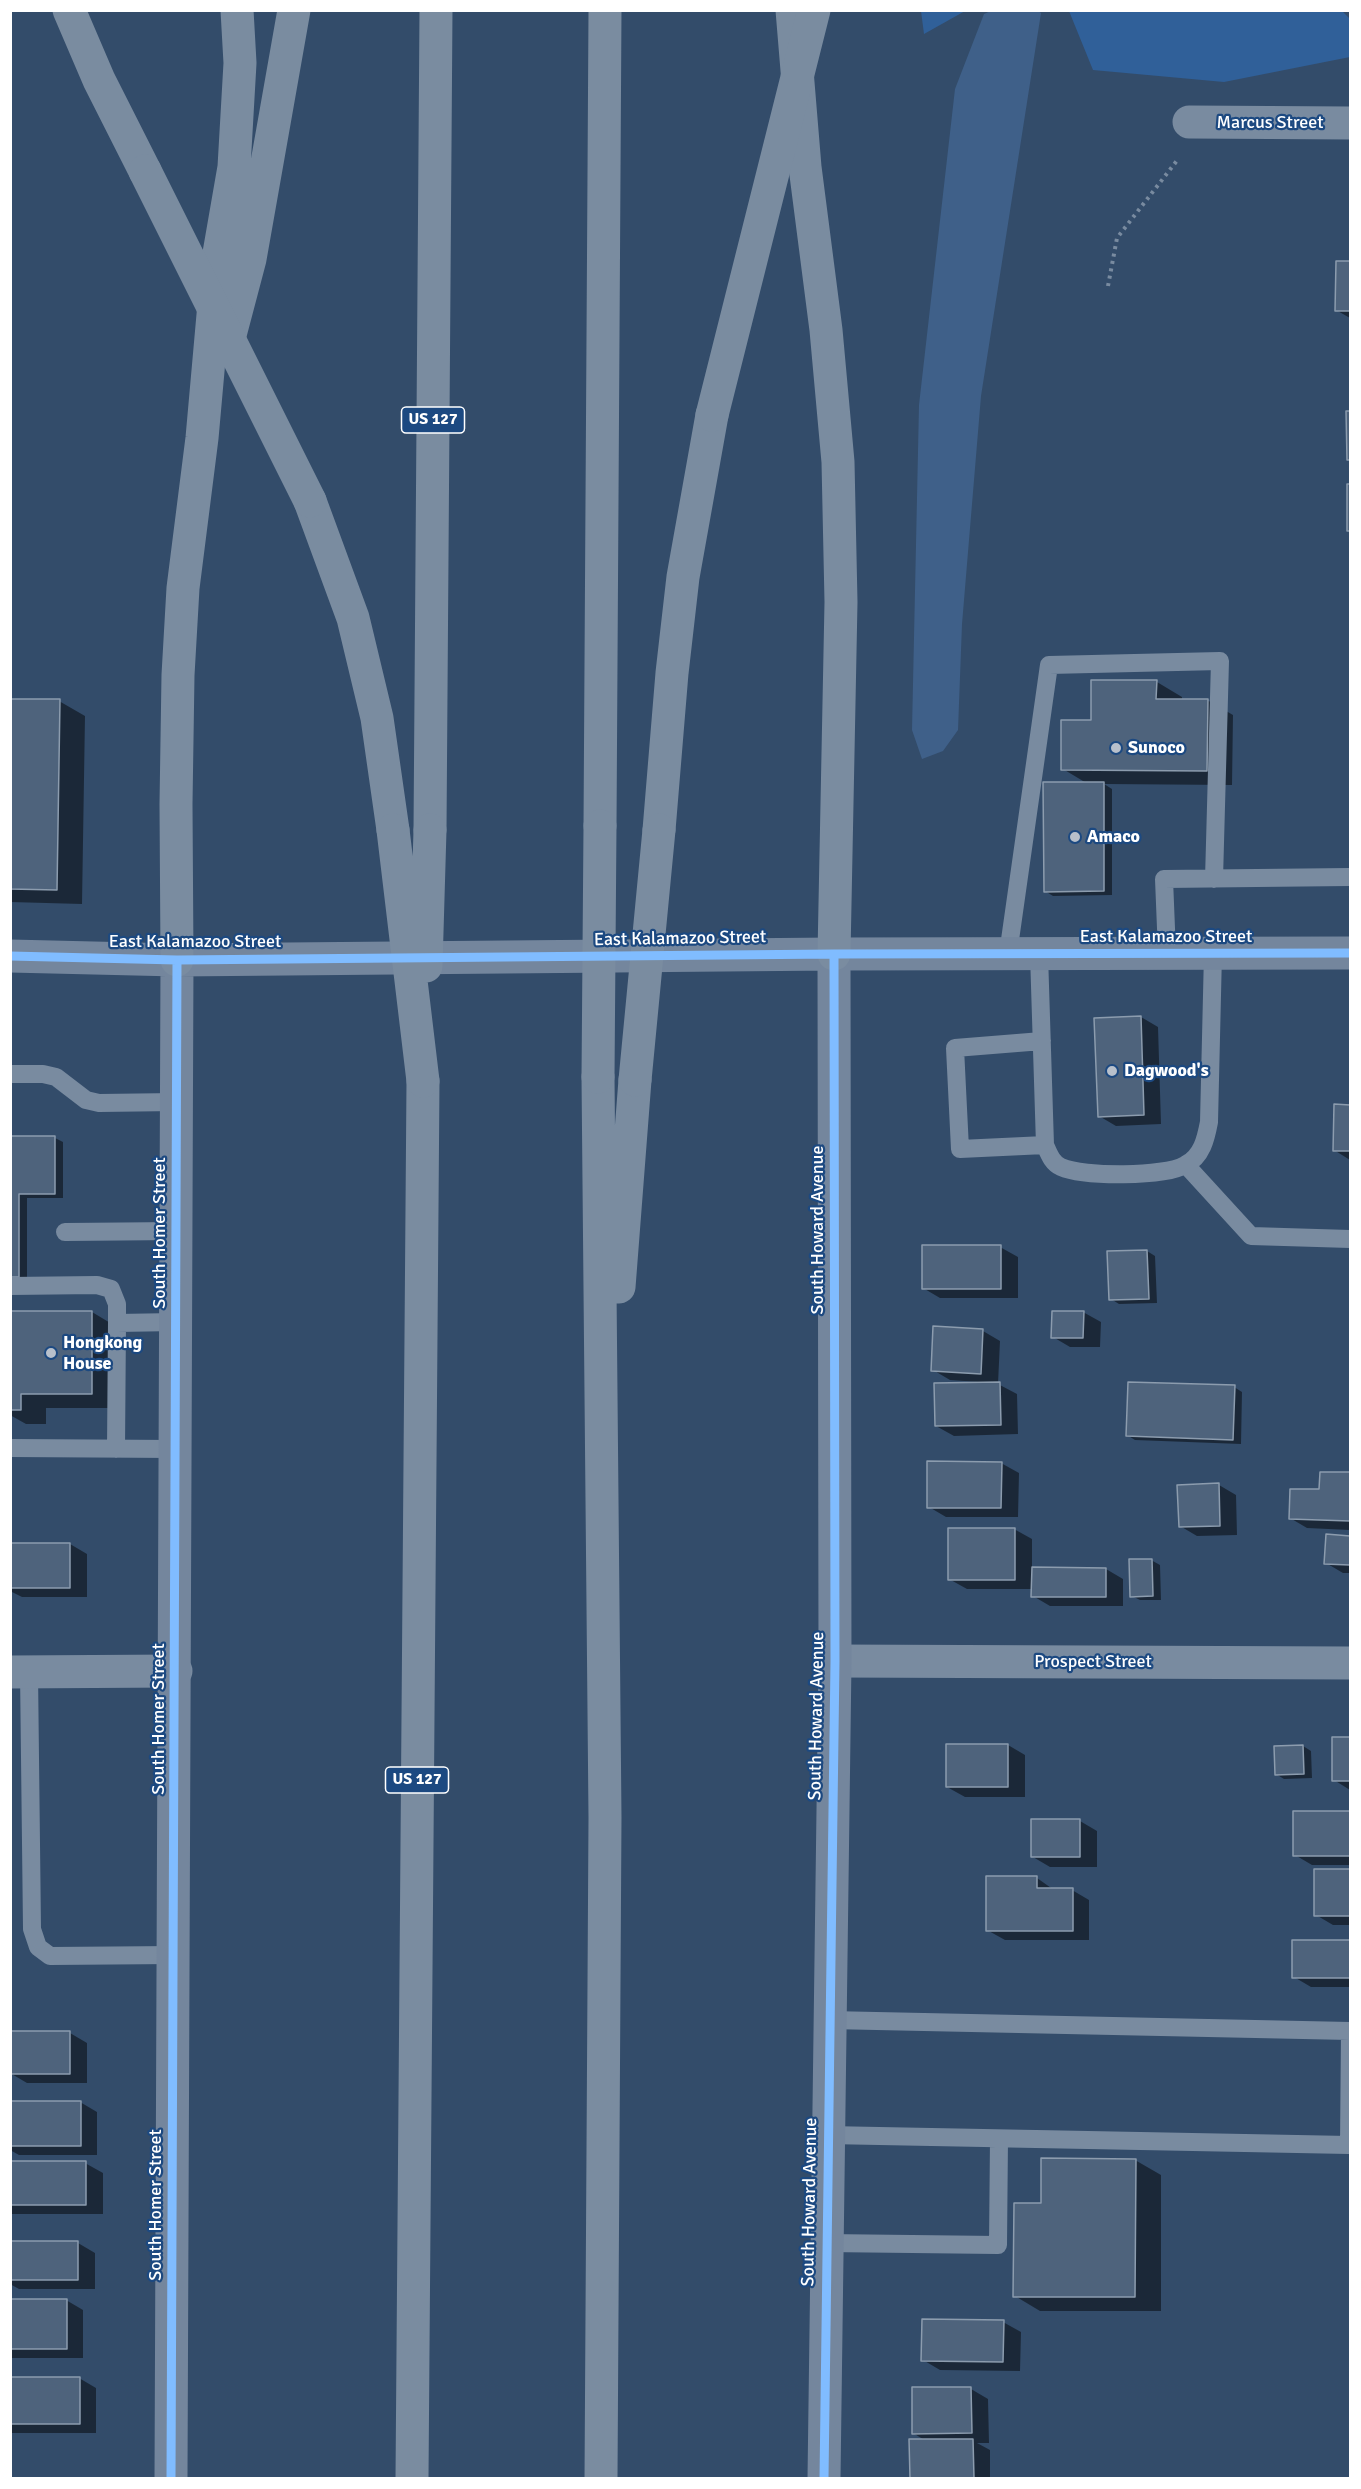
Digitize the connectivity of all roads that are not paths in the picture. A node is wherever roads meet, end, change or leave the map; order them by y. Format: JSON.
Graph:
{"nodes":[{"id":1,"x":69,"y":10,"type":"edge"},
{"id":2,"x":237,"y":10,"type":"edge"},
{"id":3,"x":294,"y":10,"type":"edge"},
{"id":4,"x":436,"y":10,"type":"edge"},
{"id":5,"x":605,"y":10,"type":"edge"},
{"id":6,"x":769,"y":10,"type":"edge"},
{"id":7,"x":792,"y":10,"type":"edge"},
{"id":8,"x":814,"y":10,"type":"edge"},
{"id":9,"x":1198,"y":122,"type":"road end"},
{"id":10,"x":1350,"y":123,"type":"edge"},
{"id":11,"x":805,"y":167,"type":"junction"},
{"id":12,"x":202,"y":438,"type":"junction"},
{"id":13,"x":1350,"y":877,"type":"edge"},
{"id":14,"x":1214,"y":879,"type":"junction"},
{"id":15,"x":1167,"y":953,"type":"junction"},
{"id":16,"x":1213,"y":953,"type":"junction"},
{"id":17,"x":1350,"y":953,"type":"edge"},
{"id":18,"x":834,"y":954,"type":"junction"},
{"id":19,"x":1024,"y":954,"type":"junction"},
{"id":20,"x":10,"y":956,"type":"edge"},
{"id":21,"x":177,"y":960,"type":"junction"},
{"id":22,"x":1042,"y":1041,"type":"junction"},
{"id":23,"x":10,"y":1074,"type":"edge"},
{"id":24,"x":423,"y":1081,"type":"junction"},
{"id":25,"x":177,"y":1102,"type":"junction"},
{"id":26,"x":1045,"y":1145,"type":"junction"},
{"id":27,"x":1186,"y":1165,"type":"junction"},
{"id":28,"x":177,"y":1231,"type":"junction"},
{"id":29,"x":65,"y":1232,"type":"dead end"},
{"id":30,"x":1350,"y":1239,"type":"edge"},
{"id":31,"x":10,"y":1286,"type":"edge"},
{"id":32,"x":176,"y":1322,"type":"junction"},
{"id":33,"x":117,"y":1323,"type":"junction"},
{"id":34,"x":10,"y":1448,"type":"edge"},
{"id":35,"x":116,"y":1449,"type":"junction"},
{"id":36,"x":176,"y":1449,"type":"junction"},
{"id":37,"x":835,"y":1661,"type":"junction"},
{"id":38,"x":1350,"y":1663,"type":"edge"},
{"id":39,"x":176,"y":1671,"type":"junction"},
{"id":40,"x":20,"y":1672,"type":"edge"},
{"id":41,"x":604,"y":1817,"type":"junction"},
{"id":42,"x":174,"y":1956,"type":"junction"},
{"id":43,"x":829,"y":2020,"type":"junction"},
{"id":44,"x":1350,"y":2099,"type":"edge"},
{"id":45,"x":827,"y":2135,"type":"junction"},
{"id":46,"x":999,"y":2139,"type":"junction"},
{"id":47,"x":825,"y":2243,"type":"junction"},
{"id":48,"x":171,"y":2478,"type":"edge"},
{"id":49,"x":412,"y":2478,"type":"edge"},
{"id":50,"x":601,"y":2478,"type":"edge"},
{"id":51,"x":824,"y":2478,"type":"edge"}],
"edges":[{"from":1,"to":24,"type":"highway","bridge":true},
{"from":2,"to":12,"type":"highway"},
{"from":3,"to":12,"type":"highway"},
{"from":4,"to":24,"type":"highway","number":"US 127","bridge":true},
{"from":5,"to":41,"type":"highway","bridge":true},
{"from":6,"to":11,"type":"highway"},
{"from":7,"to":11,"type":"highway"},
{"from":8,"to":41,"type":"highway","bridge":true},
{"from":9,"to":10,"type":"street","name":"Marcus Street"},
{"from":11,"to":18,"type":"highway"},
{"from":12,"to":21,"type":"highway"},
{"from":13,"to":14,"type":"lane"},
{"from":14,"to":15,"type":"lane"},
{"from":14,"to":19,"type":"lane"},
{"from":15,"to":16,"type":"street","name":"East Kalamazoo Street"},
{"from":15,"to":19,"type":"street","name":"East Kalamazoo Street"},
{"from":16,"to":17,"type":"street","name":"East Kalamazoo Street"},
{"from":16,"to":27,"type":"lane"},
{"from":18,"to":19,"type":"street","name":"East Kalamazoo Street"},
{"from":18,"to":21,"type":"street","name":"East Kalamazoo Street"},
{"from":18,"to":37,"type":"street","name":"South Howard Avenue"},
{"from":19,"to":22,"type":"lane"},
{"from":20,"to":21,"type":"street","name":"East Kalamazoo Street"},
{"from":21,"to":25,"type":"street","name":"South Homer Street"},
{"from":22,"to":26,"type":"lane"},
{"from":22,"to":26,"type":"lane"},
{"from":23,"to":25,"type":"lane"},
{"from":24,"to":49,"type":"highway","number":"US 127"},
{"from":25,"to":28,"type":"street","name":"South Homer Street"},
{"from":26,"to":27,"type":"lane"},
{"from":27,"to":30,"type":"lane"},
{"from":28,"to":29,"type":"lane"},
{"from":28,"to":32,"type":"street","name":"South Homer Street"},
{"from":31,"to":33,"type":"lane"},
{"from":32,"to":33,"type":"lane"},
{"from":32,"to":36,"type":"street","name":"South Homer Street"},
{"from":33,"to":35,"type":"lane"},
{"from":34,"to":35,"type":"lane"},
{"from":35,"to":36,"type":"lane"},
{"from":36,"to":39,"type":"street","name":"South Homer Street"},
{"from":37,"to":38,"type":"street","name":"Prospect Street"},
{"from":37,"to":43,"type":"street","name":"South Howard Avenue"},
{"from":39,"to":40,"type":"street"},
{"from":39,"to":42,"type":"street","name":"South Homer Street"},
{"from":40,"to":42,"type":"lane"},
{"from":41,"to":50,"type":"highway"},
{"from":42,"to":48,"type":"street","name":"South Homer Street"},
{"from":43,"to":44,"type":"lane"},
{"from":43,"to":45,"type":"street","name":"South Howard Avenue"},
{"from":44,"to":46,"type":"lane"},
{"from":45,"to":46,"type":"lane"},
{"from":45,"to":47,"type":"street","name":"South Howard Avenue"},
{"from":46,"to":47,"type":"lane"},
{"from":47,"to":51,"type":"street","name":"South Howard Avenue"}]}
